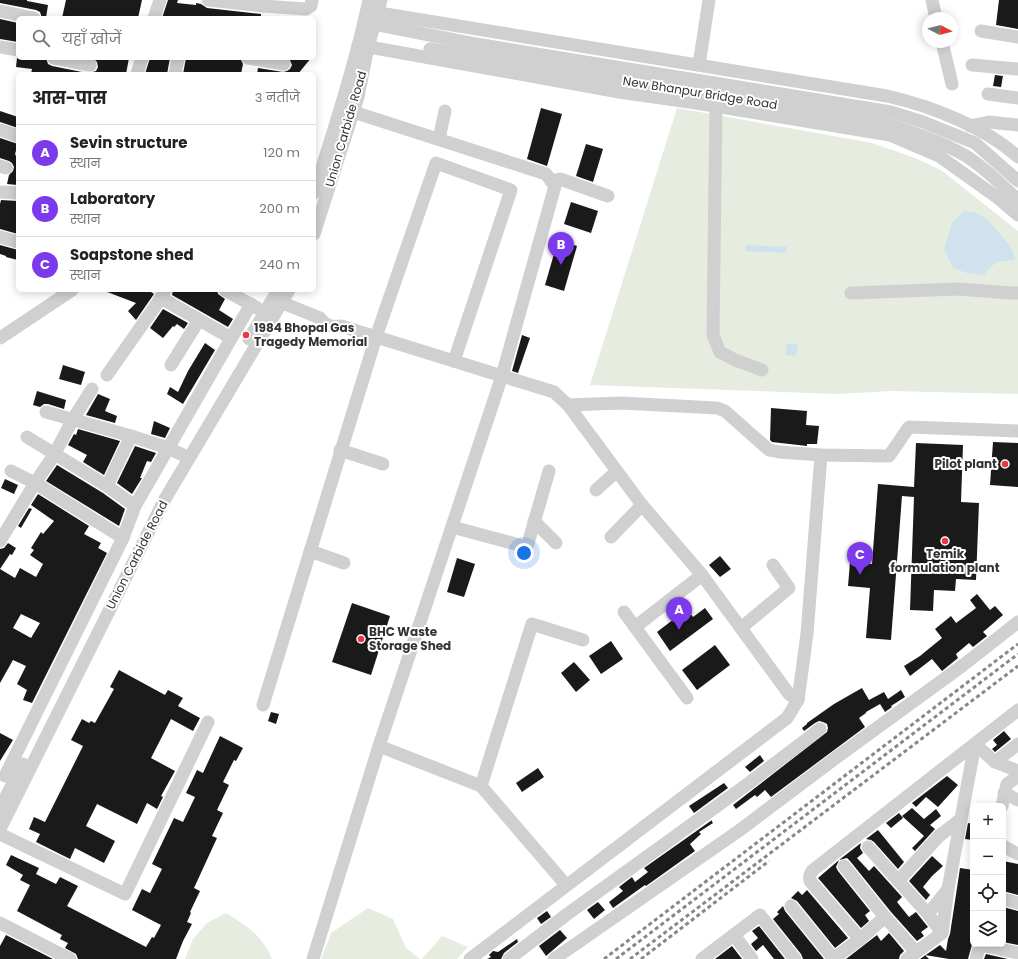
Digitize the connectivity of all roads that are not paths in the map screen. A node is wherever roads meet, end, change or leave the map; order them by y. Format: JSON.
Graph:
{"nodes":[{"id":1,"x":160,"y":0,"type":"edge"},
{"id":2,"x":208,"y":0,"type":"edge"},
{"id":3,"x":312,"y":0,"type":"edge"},
{"id":4,"x":381,"y":0,"type":"edge"},
{"id":5,"x":709,"y":0,"type":"edge"},
{"id":6,"x":932,"y":0,"type":"edge"},
{"id":7,"x":264,"y":3,"type":"edge"},
{"id":8,"x":0,"y":11,"type":"edge"},
{"id":9,"x":935,"y":12,"type":"edge"},
{"id":10,"x":371,"y":14,"type":"edge"},
{"id":11,"x":24,"y":16,"type":"edge"},
{"id":12,"x":155,"y":16,"type":"edge"},
{"id":13,"x":981,"y":31,"type":"dead end"},
{"id":14,"x":1018,"y":37,"type":"edge"},
{"id":15,"x":365,"y":42,"type":"junction"},
{"id":16,"x":0,"y":47,"type":"edge"},
{"id":17,"x":943,"y":48,"type":"edge"},
{"id":18,"x":16,"y":50,"type":"edge"},
{"id":19,"x":63,"y":60,"type":"edge"},
{"id":20,"x":141,"y":60,"type":"edge"},
{"id":21,"x":178,"y":60,"type":"edge"},
{"id":22,"x":260,"y":60,"type":"edge"},
{"id":23,"x":284,"y":64,"type":"dead end"},
{"id":24,"x":972,"y":64,"type":"dead end"},
{"id":25,"x":700,"y":65,"type":"junction"},
{"id":26,"x":90,"y":66,"type":"edge"},
{"id":27,"x":1018,"y":69,"type":"edge"},
{"id":28,"x":138,"y":72,"type":"edge"},
{"id":29,"x":175,"y":72,"type":"edge"},
{"id":30,"x":952,"y":84,"type":"dead end"},
{"id":31,"x":988,"y":94,"type":"dead end"},
{"id":32,"x":1018,"y":98,"type":"edge"},
{"id":33,"x":716,"y":106,"type":"junction"},
{"id":34,"x":341,"y":108,"type":"junction"},
{"id":35,"x":445,"y":111,"type":"dead end"},
{"id":36,"x":353,"y":112,"type":"junction"},
{"id":37,"x":1018,"y":125,"type":"edge"},
{"id":38,"x":970,"y":126,"type":"junction"},
{"id":39,"x":0,"y":130,"type":"edge"},
{"id":40,"x":16,"y":135,"type":"edge"},
{"id":41,"x":439,"y":139,"type":"junction"},
{"id":42,"x":1017,"y":155,"type":"edge"},
{"id":43,"x":552,"y":181,"type":"junction"},
{"id":44,"x":1018,"y":181,"type":"edge"},
{"id":45,"x":316,"y":187,"type":"edge"},
{"id":46,"x":0,"y":192,"type":"edge"},
{"id":47,"x":16,"y":193,"type":"edge"},
{"id":48,"x":608,"y":196,"type":"dead end"},
{"id":49,"x":1018,"y":200,"type":"edge"},
{"id":50,"x":1018,"y":215,"type":"edge"},
{"id":51,"x":316,"y":228,"type":"edge"},
{"id":52,"x":0,"y":237,"type":"edge"},
{"id":53,"x":16,"y":241,"type":"edge"},
{"id":54,"x":69,"y":292,"type":"edge"},
{"id":55,"x":229,"y":292,"type":"edge"},
{"id":56,"x":851,"y":293,"type":"dead end"},
{"id":57,"x":1018,"y":293,"type":"edge"},
{"id":58,"x":163,"y":294,"type":"edge"},
{"id":59,"x":277,"y":297,"type":"edge"},
{"id":60,"x":251,"y":304,"type":"junction"},
{"id":61,"x":264,"y":313,"type":"junction"},
{"id":62,"x":199,"y":320,"type":"junction"},
{"id":63,"x":4,"y":335,"type":"edge"},
{"id":64,"x":376,"y":337,"type":"junction"},
{"id":65,"x":231,"y":338,"type":"junction"},
{"id":66,"x":454,"y":361,"type":"junction"},
{"id":67,"x":171,"y":365,"type":"dead end"},
{"id":68,"x":762,"y":370,"type":"dead end"},
{"id":69,"x":107,"y":375,"type":"dead end"},
{"id":70,"x":502,"y":376,"type":"junction"},
{"id":71,"x":92,"y":389,"type":"dead end"},
{"id":72,"x":568,"y":405,"type":"junction"},
{"id":73,"x":46,"y":412,"type":"dead end"},
{"id":74,"x":73,"y":419,"type":"junction"},
{"id":75,"x":1018,"y":431,"type":"edge"},
{"id":76,"x":131,"y":436,"type":"junction"},
{"id":77,"x":27,"y":437,"type":"dead end"},
{"id":78,"x":168,"y":448,"type":"junction"},
{"id":79,"x":340,"y":450,"type":"junction"},
{"id":80,"x":54,"y":455,"type":"junction"},
{"id":81,"x":183,"y":455,"type":"junction"},
{"id":82,"x":821,"y":455,"type":"junction"},
{"id":83,"x":383,"y":464,"type":"dead end"},
{"id":84,"x":549,"y":471,"type":"dead end"},
{"id":85,"x":617,"y":471,"type":"junction"},
{"id":86,"x":11,"y":472,"type":"dead end"},
{"id":87,"x":35,"y":484,"type":"junction"},
{"id":88,"x":107,"y":486,"type":"junction"},
{"id":89,"x":596,"y":490,"type":"dead end"},
{"id":90,"x":642,"y":505,"type":"junction"},
{"id":91,"x":135,"y":506,"type":"junction"},
{"id":92,"x":534,"y":521,"type":"junction"},
{"id":93,"x":452,"y":527,"type":"junction"},
{"id":94,"x":123,"y":538,"type":"junction"},
{"id":95,"x":611,"y":538,"type":"dead end"},
{"id":96,"x":0,"y":541,"type":"edge"},
{"id":97,"x":556,"y":543,"type":"dead end"},
{"id":98,"x":310,"y":551,"type":"junction"},
{"id":99,"x":344,"y":563,"type":"dead end"},
{"id":100,"x":773,"y":565,"type":"dead end"},
{"id":101,"x":702,"y":575,"type":"junction"},
{"id":102,"x":624,"y":612,"type":"dead end"},
{"id":103,"x":1018,"y":622,"type":"edge"},
{"id":104,"x":635,"y":627,"type":"junction"},
{"id":105,"x":741,"y":628,"type":"junction"},
{"id":106,"x":583,"y":640,"type":"dead end"},
{"id":107,"x":687,"y":698,"type":"dead end"},
{"id":108,"x":798,"y":700,"type":"junction"},
{"id":109,"x":263,"y":705,"type":"dead end"},
{"id":110,"x":1018,"y":710,"type":"edge"},
{"id":111,"x":208,"y":722,"type":"dead end"},
{"id":112,"x":820,"y":729,"type":"dead end"},
{"id":113,"x":975,"y":744,"type":"junction"},
{"id":114,"x":1018,"y":744,"type":"edge"},
{"id":115,"x":379,"y":746,"type":"junction"},
{"id":116,"x":994,"y":762,"type":"junction"},
{"id":117,"x":1018,"y":771,"type":"edge"},
{"id":118,"x":5,"y":776,"type":"dead end"},
{"id":119,"x":1018,"y":776,"type":"edge"},
{"id":120,"x":481,"y":786,"type":"junction"},
{"id":121,"x":1003,"y":800,"type":"edge"},
{"id":122,"x":1018,"y":800,"type":"edge"},
{"id":123,"x":0,"y":808,"type":"edge"},
{"id":124,"x":961,"y":819,"type":"junction"},
{"id":125,"x":0,"y":829,"type":"edge"},
{"id":126,"x":0,"y":834,"type":"edge"},
{"id":127,"x":868,"y":847,"type":"dead end"},
{"id":128,"x":1006,"y":848,"type":"edge"},
{"id":129,"x":1018,"y":854,"type":"edge"},
{"id":130,"x":844,"y":866,"type":"dead end"},
{"id":131,"x":898,"y":881,"type":"junction"},
{"id":132,"x":566,"y":885,"type":"junction"},
{"id":133,"x":948,"y":890,"type":"junction"},
{"id":134,"x":1006,"y":900,"type":"edge"},
{"id":135,"x":1018,"y":903,"type":"edge"},
{"id":136,"x":791,"y":906,"type":"dead end"},
{"id":137,"x":928,"y":914,"type":"junction"},
{"id":138,"x":885,"y":917,"type":"junction"},
{"id":139,"x":0,"y":923,"type":"edge"},
{"id":140,"x":942,"y":933,"type":"junction"},
{"id":141,"x":734,"y":935,"type":"junction"},
{"id":142,"x":860,"y":939,"type":"junction"},
{"id":143,"x":979,"y":947,"type":"edge"},
{"id":144,"x":993,"y":947,"type":"edge"},
{"id":145,"x":1018,"y":953,"type":"edge"},
{"id":146,"x":912,"y":956,"type":"edge"},
{"id":147,"x":707,"y":957,"type":"edge"},
{"id":148,"x":70,"y":959,"type":"edge"},
{"id":149,"x":313,"y":959,"type":"edge"},
{"id":150,"x":470,"y":959,"type":"edge"},
{"id":151,"x":509,"y":959,"type":"edge"},
{"id":152,"x":554,"y":959,"type":"edge"},
{"id":153,"x":752,"y":959,"type":"edge"},
{"id":154,"x":795,"y":959,"type":"edge"},
{"id":155,"x":834,"y":959,"type":"edge"},
{"id":156,"x":976,"y":959,"type":"edge"}],
"edges":[{"from":1,"to":12,"type":"street"},
{"from":2,"to":7,"type":"street"},
{"from":3,"to":7,"type":"street"},
{"from":4,"to":10,"type":"street","name":"Union Carbide Road"},
{"from":5,"to":25,"type":"street"},
{"from":6,"to":9,"type":"street"},
{"from":8,"to":11,"type":"street"},
{"from":10,"to":15,"type":"street","name":"Union Carbide Road"},
{"from":10,"to":25,"type":"street"},
{"from":10,"to":44,"type":"street","name":"New Bhanpur Bridge Road"},
{"from":13,"to":14,"type":"street"},
{"from":15,"to":33,"type":"street"},
{"from":15,"to":34,"type":"street","name":"Union Carbide Road"},
{"from":15,"to":36,"type":"street","name":"Union Carbide Road"},
{"from":15,"to":49,"type":"street","name":"New Bhanpur Bridge Road"},
{"from":16,"to":18,"type":"street"},
{"from":17,"to":30,"type":"street"},
{"from":19,"to":26,"type":"street"},
{"from":20,"to":28,"type":"street"},
{"from":21,"to":29,"type":"street"},
{"from":22,"to":23,"type":"street"},
{"from":24,"to":27,"type":"street"},
{"from":25,"to":38,"type":"street"},
{"from":31,"to":32,"type":"street"},
{"from":33,"to":50,"type":"street"},
{"from":33,"to":68,"type":"street"},
{"from":34,"to":36,"type":"street"},
{"from":34,"to":45,"type":"street","name":"Union Carbide Road"},
{"from":35,"to":41,"type":"street"},
{"from":36,"to":41,"type":"street"},
{"from":36,"to":51,"type":"street","name":"Union Carbide Road"},
{"from":37,"to":38,"type":"street"},
{"from":38,"to":42,"type":"street"},
{"from":39,"to":40,"type":"street"},
{"from":41,"to":43,"type":"street"},
{"from":43,"to":48,"type":"street"},
{"from":43,"to":70,"type":"street"},
{"from":46,"to":47,"type":"street"},
{"from":52,"to":53,"type":"street"},
{"from":54,"to":63,"type":"street"},
{"from":55,"to":60,"type":"street"},
{"from":56,"to":57,"type":"street"},
{"from":58,"to":62,"type":"street"},
{"from":58,"to":69,"type":"street"},
{"from":59,"to":61,"type":"street","name":"Union Carbide Road"},
{"from":59,"to":64,"type":"street"},
{"from":59,"to":125,"type":"street","name":"Union Carbide Road"},
{"from":60,"to":61,"type":"street"},
{"from":60,"to":65,"type":"street"},
{"from":61,"to":81,"type":"street","name":"Union Carbide Road"},
{"from":62,"to":65,"type":"street"},
{"from":62,"to":67,"type":"street"},
{"from":64,"to":66,"type":"street"},
{"from":64,"to":66,"type":"street"},
{"from":64,"to":79,"type":"street"},
{"from":65,"to":78,"type":"street"},
{"from":66,"to":70,"type":"street"},
{"from":70,"to":72,"type":"street"},
{"from":70,"to":93,"type":"street"},
{"from":71,"to":74,"type":"street"},
{"from":72,"to":82,"type":"street"},
{"from":72,"to":85,"type":"street"},
{"from":73,"to":74,"type":"street"},
{"from":74,"to":76,"type":"street"},
{"from":74,"to":80,"type":"street"},
{"from":75,"to":82,"type":"street"},
{"from":76,"to":78,"type":"street"},
{"from":76,"to":88,"type":"street"},
{"from":77,"to":80,"type":"street"},
{"from":78,"to":81,"type":"street"},
{"from":78,"to":91,"type":"street"},
{"from":79,"to":83,"type":"street"},
{"from":79,"to":98,"type":"street"},
{"from":80,"to":87,"type":"street"},
{"from":80,"to":88,"type":"street"},
{"from":81,"to":123,"type":"street","name":"Union Carbide Road"},
{"from":82,"to":108,"type":"street"},
{"from":84,"to":92,"type":"street"},
{"from":85,"to":89,"type":"street"},
{"from":85,"to":90,"type":"street"},
{"from":86,"to":87,"type":"street"},
{"from":87,"to":94,"type":"street"},
{"from":87,"to":96,"type":"street"},
{"from":88,"to":91,"type":"street"},
{"from":90,"to":95,"type":"street"},
{"from":90,"to":101,"type":"street"},
{"from":91,"to":94,"type":"street"},
{"from":92,"to":93,"type":"street"},
{"from":92,"to":97,"type":"street"},
{"from":93,"to":115,"type":"street"},
{"from":94,"to":118,"type":"street"},
{"from":98,"to":99,"type":"street"},
{"from":98,"to":109,"type":"street"},
{"from":100,"to":105,"type":"street"},
{"from":101,"to":104,"type":"street"},
{"from":101,"to":105,"type":"street"},
{"from":102,"to":104,"type":"street"},
{"from":103,"to":152,"type":"street"},
{"from":104,"to":107,"type":"street"},
{"from":105,"to":108,"type":"street"},
{"from":106,"to":120,"type":"street"},
{"from":108,"to":132,"type":"street"},
{"from":110,"to":113,"type":"street"},
{"from":111,"to":126,"type":"street"},
{"from":112,"to":151,"type":"street"},
{"from":113,"to":116,"type":"street"},
{"from":113,"to":124,"type":"street"},
{"from":113,"to":142,"type":"street"},
{"from":114,"to":116,"type":"street"},
{"from":115,"to":120,"type":"street"},
{"from":115,"to":149,"type":"street"},
{"from":116,"to":117,"type":"street"},
{"from":119,"to":121,"type":"street"},
{"from":120,"to":132,"type":"street"},
{"from":121,"to":122,"type":"street"},
{"from":124,"to":131,"type":"street"},
{"from":124,"to":133,"type":"street"},
{"from":127,"to":131,"type":"street"},
{"from":128,"to":129,"type":"street"},
{"from":130,"to":138,"type":"street"},
{"from":131,"to":137,"type":"street"},
{"from":132,"to":150,"type":"street"},
{"from":133,"to":137,"type":"street"},
{"from":133,"to":140,"type":"street"},
{"from":134,"to":135,"type":"street"},
{"from":136,"to":155,"type":"street"},
{"from":137,"to":140,"type":"street"},
{"from":138,"to":142,"type":"street"},
{"from":138,"to":146,"type":"street"},
{"from":139,"to":148,"type":"street"},
{"from":140,"to":146,"type":"street"},
{"from":141,"to":147,"type":"street"},
{"from":141,"to":153,"type":"street"},
{"from":141,"to":154,"type":"street"},
{"from":142,"to":155,"type":"street"},
{"from":143,"to":156,"type":"street"},
{"from":144,"to":145,"type":"street"}]}
